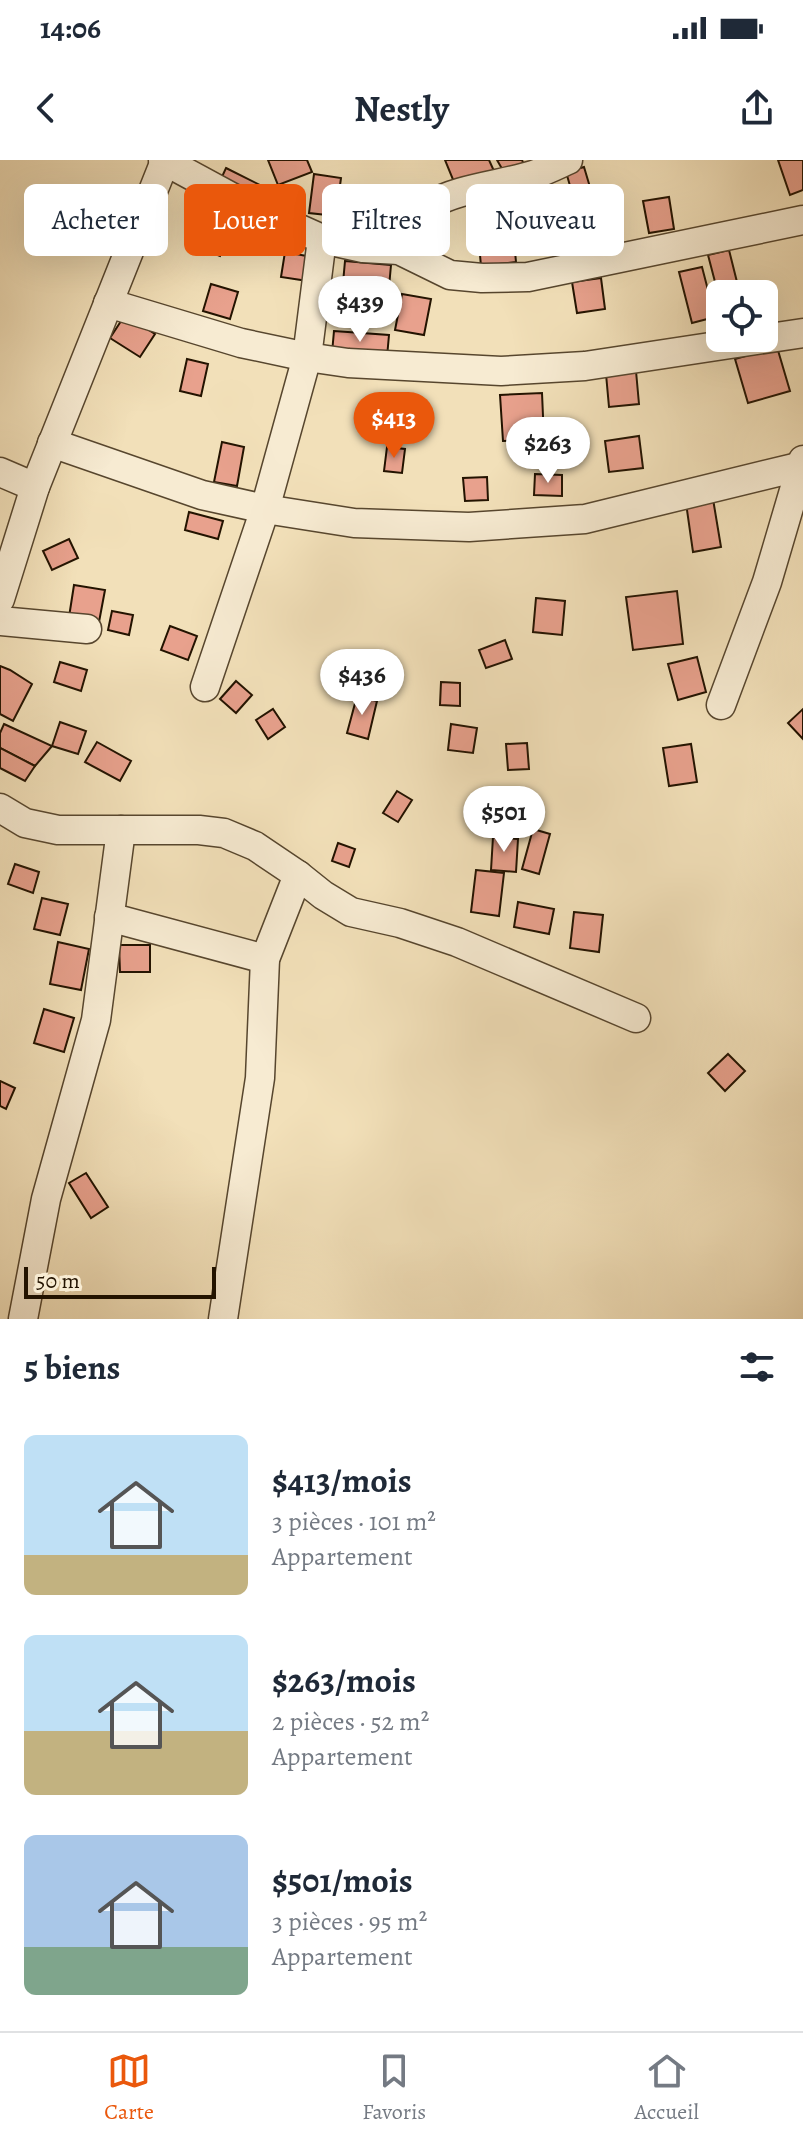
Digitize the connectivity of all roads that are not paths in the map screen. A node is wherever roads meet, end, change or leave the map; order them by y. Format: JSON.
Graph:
{"nodes":[{"id":1,"x":165,"y":160,"type":"edge"},
{"id":2,"x":568,"y":160,"type":"edge"},
{"id":3,"x":450,"y":197,"type":"edge"},
{"id":4,"x":803,"y":220,"type":"edge"},
{"id":5,"x":322,"y":239,"type":"joint"},
{"id":6,"x":411,"y":256,"type":"edge"},
{"id":7,"x":108,"y":303,"type":"junction"},
{"id":8,"x":803,"y":333,"type":"edge"},
{"id":9,"x":307,"y":357,"type":"junction"},
{"id":10,"x":52,"y":443,"type":"junction"},
{"id":11,"x":802,"y":463,"type":"edge"},
{"id":12,"x":0,"y":472,"type":"edge"},
{"id":13,"x":35,"y":487,"type":"junction"},
{"id":14,"x":265,"y":509,"type":"junction"},
{"id":15,"x":0,"y":599,"type":"edge"},
{"id":16,"x":0,"y":621,"type":"edge"},
{"id":17,"x":87,"y":629,"type":"dead end"},
{"id":18,"x":205,"y":687,"type":"dead end"},
{"id":19,"x":721,"y":705,"type":"dead end"},
{"id":20,"x":0,"y":808,"type":"edge"},
{"id":21,"x":121,"y":830,"type":"junction"},
{"id":22,"x":298,"y":875,"type":"junction"},
{"id":23,"x":109,"y":917,"type":"junction"},
{"id":24,"x":265,"y":959,"type":"junction"},
{"id":25,"x":636,"y":1018,"type":"dead end"},
{"id":26,"x":23,"y":1319,"type":"edge"},
{"id":27,"x":223,"y":1319,"type":"edge"}],
"edges":[{"from":1,"to":5,"type":"street"},
{"from":1,"to":7,"type":"street"},
{"from":2,"to":3,"type":"street"},
{"from":4,"to":6,"type":"street"},
{"from":5,"to":9,"type":"street"},
{"from":7,"to":9,"type":"street"},
{"from":7,"to":10,"type":"street"},
{"from":8,"to":9,"type":"street"},
{"from":9,"to":14,"type":"street"},
{"from":10,"to":13,"type":"street"},
{"from":10,"to":14,"type":"street"},
{"from":11,"to":14,"type":"street"},
{"from":11,"to":19,"type":"street"},
{"from":12,"to":13,"type":"street"},
{"from":13,"to":15,"type":"street"},
{"from":14,"to":18,"type":"street"},
{"from":16,"to":17,"type":"street"},
{"from":20,"to":21,"type":"street"},
{"from":21,"to":22,"type":"street"},
{"from":21,"to":23,"type":"street"},
{"from":22,"to":24,"type":"street"},
{"from":22,"to":25,"type":"street"},
{"from":23,"to":24,"type":"street"},
{"from":23,"to":26,"type":"street"},
{"from":24,"to":27,"type":"street"}]}
